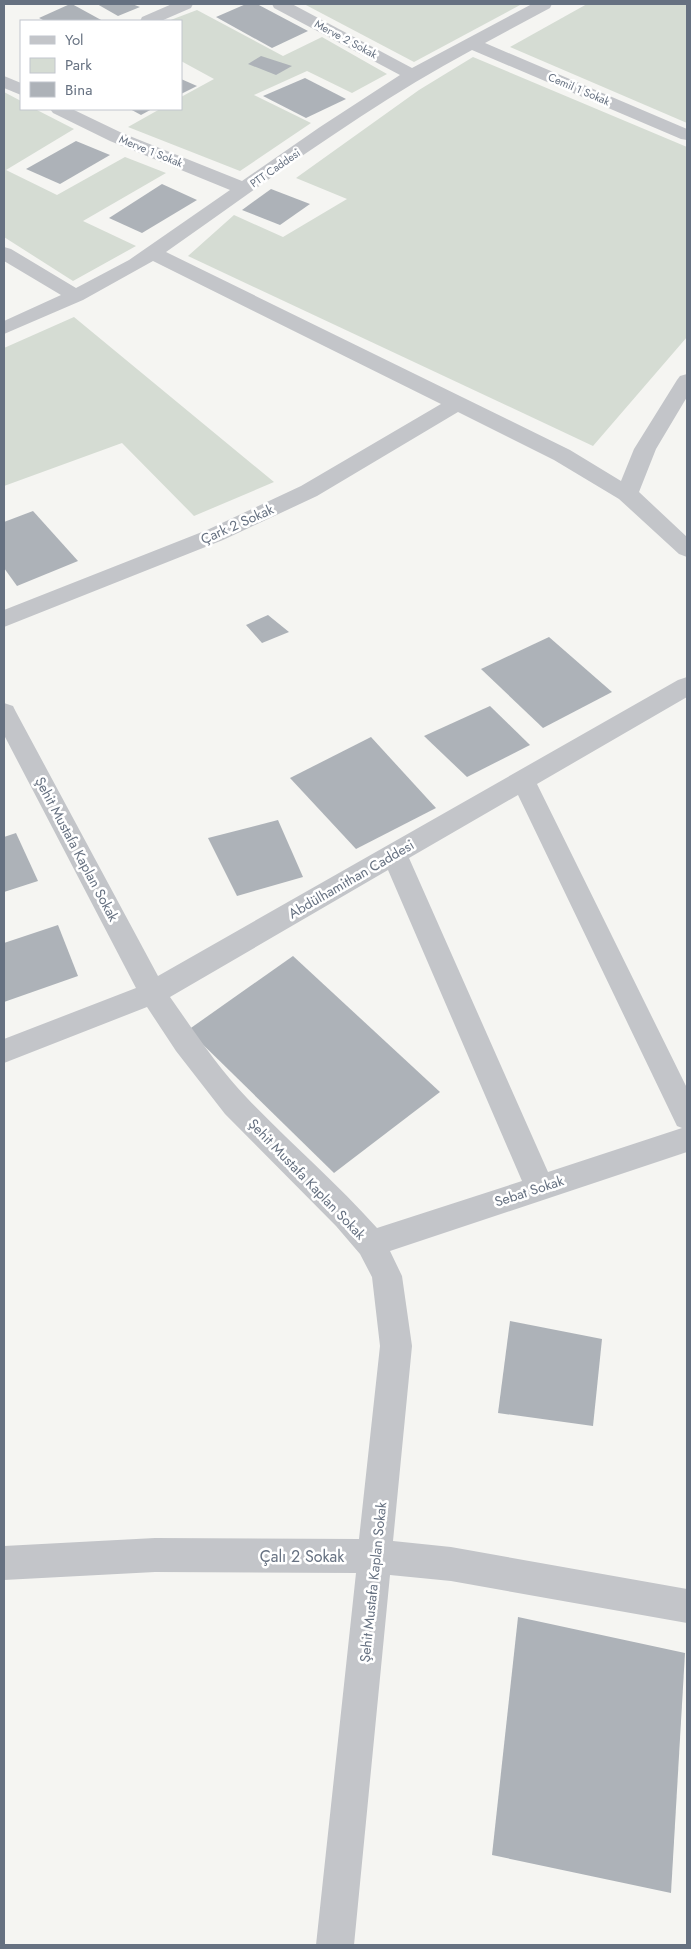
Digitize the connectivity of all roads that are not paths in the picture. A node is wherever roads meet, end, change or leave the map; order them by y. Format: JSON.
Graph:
{"nodes":[{"id":1,"x":186,"y":4,"type":"edge"},
{"id":2,"x":280,"y":4,"type":"edge"},
{"id":3,"x":544,"y":4,"type":"edge"},
{"id":4,"x":150,"y":20,"type":"edge"},
{"id":5,"x":471,"y":44,"type":"junction"},
{"id":6,"x":412,"y":75,"type":"junction"},
{"id":7,"x":61,"y":110,"type":"edge"},
{"id":8,"x":687,"y":134,"type":"edge"},
{"id":9,"x":245,"y":189,"type":"junction"},
{"id":10,"x":4,"y":253,"type":"edge"},
{"id":11,"x":153,"y":253,"type":"junction"},
{"id":12,"x":76,"y":296,"type":"junction"},
{"id":13,"x":4,"y":328,"type":"edge"},
{"id":14,"x":686,"y":384,"type":"edge"},
{"id":15,"x":456,"y":403,"type":"junction"},
{"id":16,"x":627,"y":494,"type":"junction"},
{"id":17,"x":687,"y":549,"type":"edge"},
{"id":18,"x":4,"y":620,"type":"edge"},
{"id":19,"x":687,"y":686,"type":"edge"},
{"id":20,"x":4,"y":712,"type":"edge"},
{"id":21,"x":523,"y":780,"type":"junction"},
{"id":22,"x":394,"y":854,"type":"junction"},
{"id":23,"x":153,"y":993,"type":"junction"},
{"id":24,"x":4,"y":1051,"type":"edge"},
{"id":25,"x":687,"y":1117,"type":"edge"},
{"id":26,"x":687,"y":1139,"type":"edge"},
{"id":27,"x":540,"y":1188,"type":"junction"},
{"id":28,"x":371,"y":1244,"type":"junction"},
{"id":29,"x":376,"y":1556,"type":"junction"},
{"id":30,"x":4,"y":1563,"type":"edge"},
{"id":31,"x":687,"y":1606,"type":"edge"},
{"id":32,"x":335,"y":1945,"type":"edge"}],
"edges":[{"from":1,"to":4,"type":"street"},
{"from":2,"to":6,"type":"street","name":"Merve 2 Sokak"},
{"from":3,"to":5,"type":"street","name":"PTT Caddesi"},
{"from":5,"to":6,"type":"street","name":"PTT Caddesi"},
{"from":5,"to":8,"type":"street","name":"Cemil 1 Sokak"},
{"from":6,"to":9,"type":"street","name":"PTT Caddesi"},
{"from":7,"to":9,"type":"street","name":"Merve 1 Sokak"},
{"from":9,"to":11,"type":"street","name":"PTT Caddesi"},
{"from":10,"to":12,"type":"street"},
{"from":11,"to":12,"type":"street","name":"PTT Caddesi"},
{"from":11,"to":15,"type":"street"},
{"from":12,"to":13,"type":"street","name":"PTT Caddesi"},
{"from":14,"to":16,"type":"street"},
{"from":15,"to":16,"type":"street"},
{"from":15,"to":18,"type":"street","name":"Çark 2 Sokak"},
{"from":16,"to":17,"type":"street"},
{"from":19,"to":21,"type":"street","name":"Abdülhamithan Caddesi"},
{"from":20,"to":23,"type":"street","name":"Şehit Mustafa Kaplan Sokak"},
{"from":21,"to":22,"type":"street","name":"Abdülhamithan Caddesi"},
{"from":21,"to":25,"type":"street"},
{"from":22,"to":23,"type":"street","name":"Abdülhamithan Caddesi"},
{"from":22,"to":27,"type":"street"},
{"from":23,"to":24,"type":"street","name":"Abdülhamithan Caddesi"},
{"from":23,"to":28,"type":"street","name":"Şehit Mustafa Kaplan Sokak"},
{"from":26,"to":27,"type":"street","name":"Sebat Sokak"},
{"from":27,"to":28,"type":"street","name":"Sebat Sokak"},
{"from":28,"to":29,"type":"street","name":"Şehit Mustafa Kaplan Sokak"},
{"from":29,"to":30,"type":"street","name":"Çalı 2 Sokak"},
{"from":29,"to":31,"type":"street","name":"Çalı 2 Sokak"},
{"from":29,"to":32,"type":"street","name":"Şehit Mustafa Kaplan Sokak"}]}
